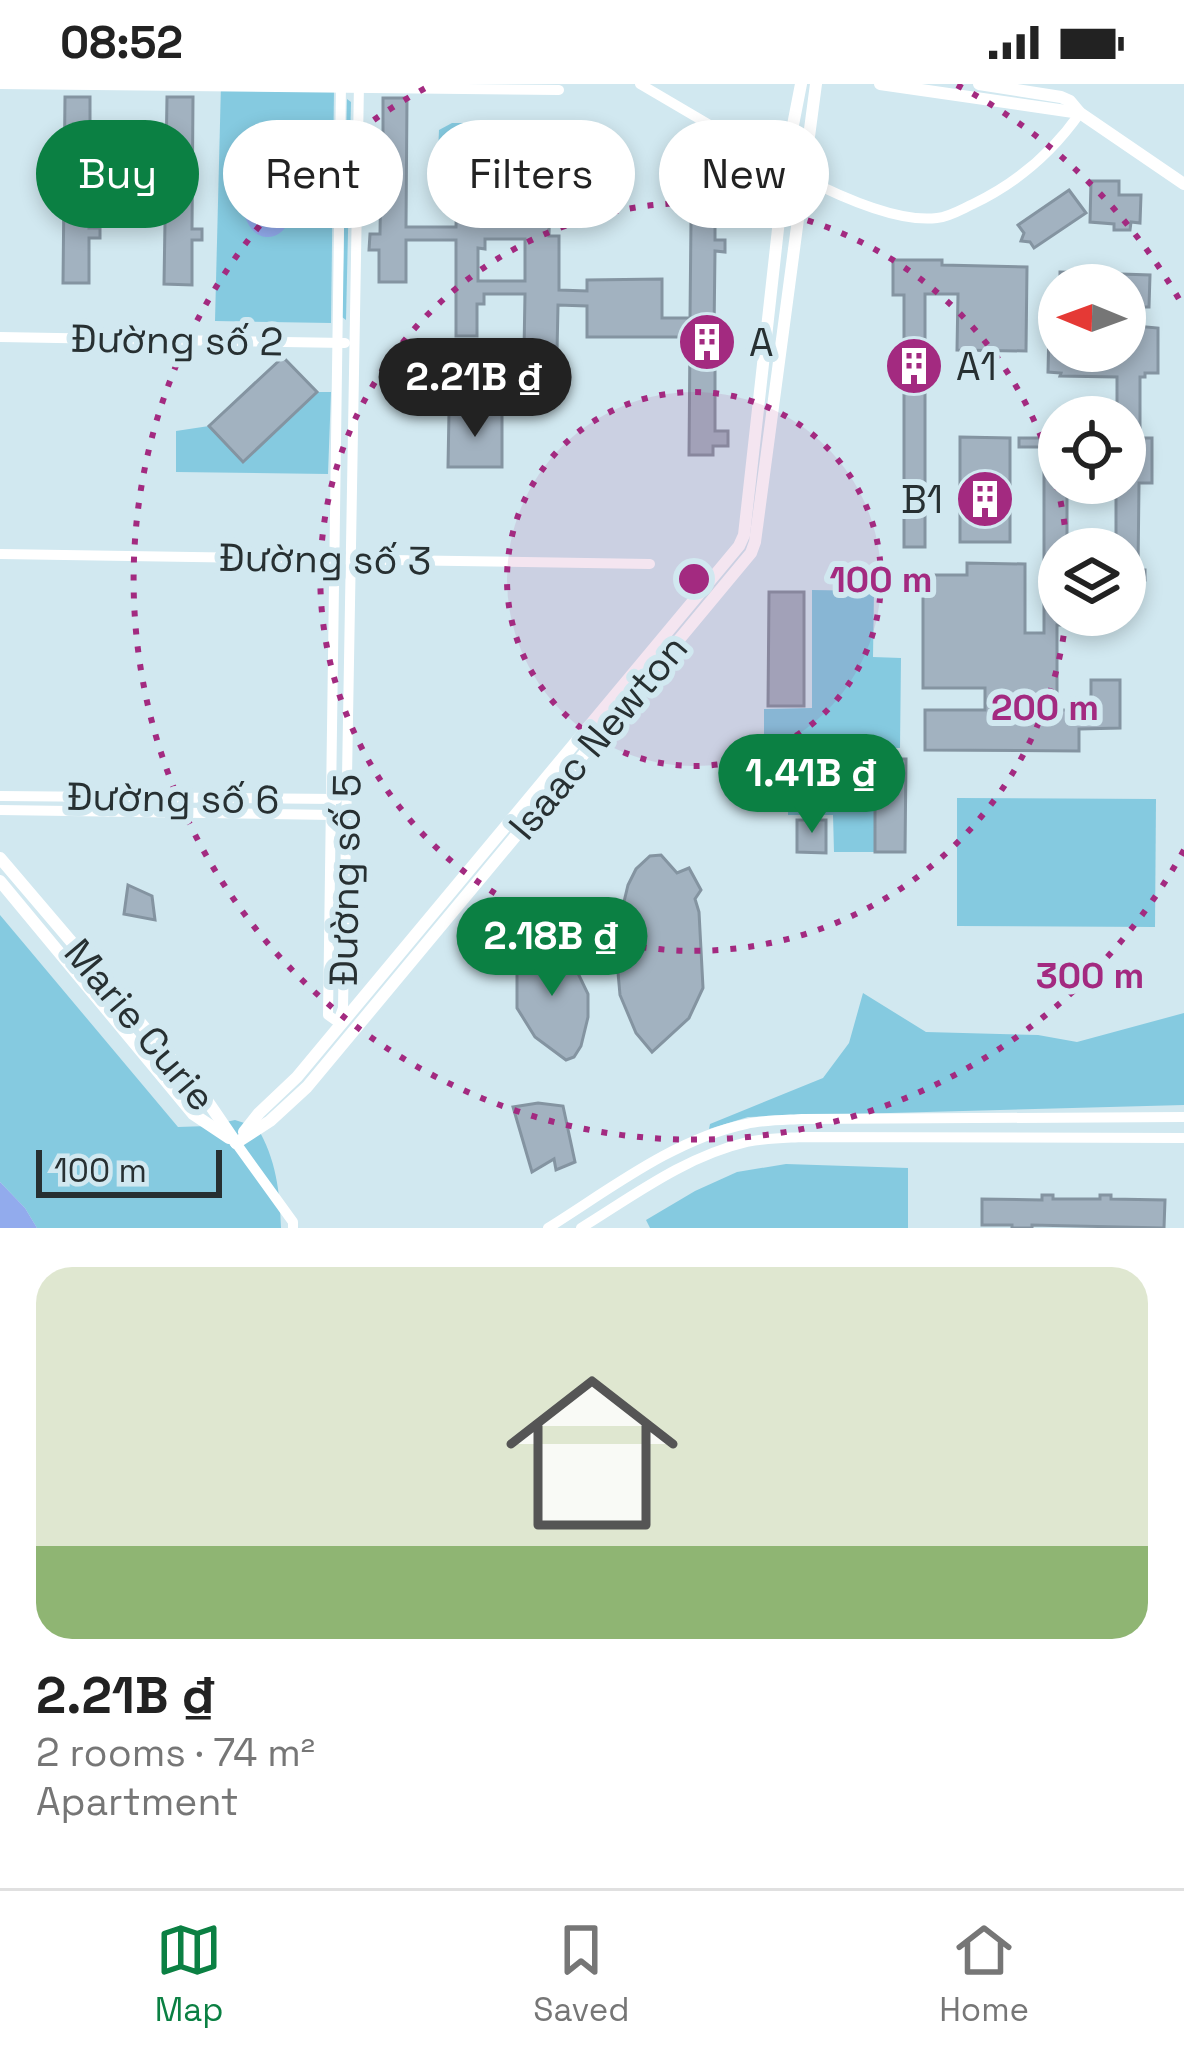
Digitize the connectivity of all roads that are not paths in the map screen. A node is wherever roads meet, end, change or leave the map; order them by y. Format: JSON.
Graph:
{"nodes":[{"id":1,"x":0,"y":84,"type":"edge"},
{"id":2,"x":640,"y":84,"type":"edge"},
{"id":3,"x":800,"y":84,"type":"edge"},
{"id":4,"x":816,"y":84,"type":"edge"},
{"id":5,"x":880,"y":84,"type":"edge"},
{"id":6,"x":979,"y":84,"type":"edge"},
{"id":7,"x":341,"y":86,"type":"edge"},
{"id":8,"x":359,"y":86,"type":"edge"},
{"id":9,"x":389,"y":86,"type":"edge"},
{"id":10,"x":408,"y":86,"type":"edge"},
{"id":11,"x":559,"y":90,"type":"dead end"},
{"id":12,"x":1080,"y":113,"type":"junction"},
{"id":13,"x":701,"y":120,"type":"edge"},
{"id":14,"x":793,"y":120,"type":"edge"},
{"id":15,"x":811,"y":120,"type":"edge"},
{"id":16,"x":1184,"y":184,"type":"edge"},
{"id":17,"x":829,"y":191,"type":"edge"},
{"id":18,"x":778,"y":228,"type":"edge"},
{"id":19,"x":795,"y":228,"type":"edge"},
{"id":20,"x":0,"y":337,"type":"edge"},
{"id":21,"x":338,"y":343,"type":"junction"},
{"id":22,"x":355,"y":343,"type":"junction"},
{"id":23,"x":0,"y":554,"type":"edge"},
{"id":24,"x":334,"y":559,"type":"junction"},
{"id":25,"x":351,"y":560,"type":"junction"},
{"id":26,"x":650,"y":564,"type":"dead end"},
{"id":27,"x":0,"y":796,"type":"edge"},
{"id":28,"x":331,"y":799,"type":"junction"},
{"id":29,"x":346,"y":800,"type":"junction"},
{"id":30,"x":0,"y":810,"type":"edge"},
{"id":31,"x":331,"y":815,"type":"junction"},
{"id":32,"x":346,"y":815,"type":"junction"},
{"id":33,"x":0,"y":858,"type":"edge"},
{"id":34,"x":0,"y":881,"type":"edge"},
{"id":35,"x":1180,"y":1117,"type":"edge"},
{"id":36,"x":1181,"y":1139,"type":"edge"},
{"id":37,"x":236,"y":1142,"type":"junction"},
{"id":38,"x":293,"y":1228,"type":"edge"},
{"id":39,"x":548,"y":1228,"type":"edge"},
{"id":40,"x":581,"y":1228,"type":"edge"}],
"edges":[{"from":1,"to":7,"type":"street"},
{"from":2,"to":13,"type":"street"},
{"from":3,"to":14,"type":"street","name":"Isaac Newton"},
{"from":4,"to":15,"type":"street","name":"Isaac Newton"},
{"from":5,"to":12,"type":"street"},
{"from":6,"to":12,"type":"street"},
{"from":7,"to":8,"type":"street"},
{"from":7,"to":21,"type":"street","name":"Đường số 5"},
{"from":8,"to":9,"type":"street"},
{"from":8,"to":22,"type":"street","name":"Đường số 5"},
{"from":9,"to":10,"type":"street"},
{"from":10,"to":11,"type":"street"},
{"from":12,"to":16,"type":"street"},
{"from":12,"to":17,"type":"street"},
{"from":18,"to":37,"type":"street","name":"Isaac Newton"},
{"from":19,"to":37,"type":"street","name":"Isaac Newton"},
{"from":20,"to":21,"type":"street","name":"Đường số 2"},
{"from":21,"to":22,"type":"street","name":"Đường số 2"},
{"from":21,"to":24,"type":"street","name":"Đường số 5"},
{"from":22,"to":25,"type":"street","name":"Đường số 5"},
{"from":23,"to":24,"type":"street","name":"Đường số 3"},
{"from":24,"to":25,"type":"street","name":"Đường số 3"},
{"from":24,"to":28,"type":"street","name":"Đường số 5"},
{"from":25,"to":26,"type":"street","name":"Đường số 3"},
{"from":25,"to":29,"type":"street","name":"Đường số 5"},
{"from":27,"to":28,"type":"street","name":"Đường số 6"},
{"from":28,"to":29,"type":"street","name":"Đường số 6"},
{"from":28,"to":31,"type":"street","name":"Đường số 5"},
{"from":29,"to":32,"type":"street","name":"Đường số 5"},
{"from":30,"to":31,"type":"street","name":"Đường số 6"},
{"from":31,"to":32,"type":"street","name":"Đường số 6"},
{"from":31,"to":32,"type":"street","name":"Đường số 5"},
{"from":33,"to":37,"type":"street","name":"Marie Curie"},
{"from":34,"to":37,"type":"street","name":"Marie Curie"},
{"from":35,"to":36,"type":"street"},
{"from":35,"to":39,"type":"street"},
{"from":36,"to":40,"type":"street"},
{"from":37,"to":38,"type":"street"}]}
